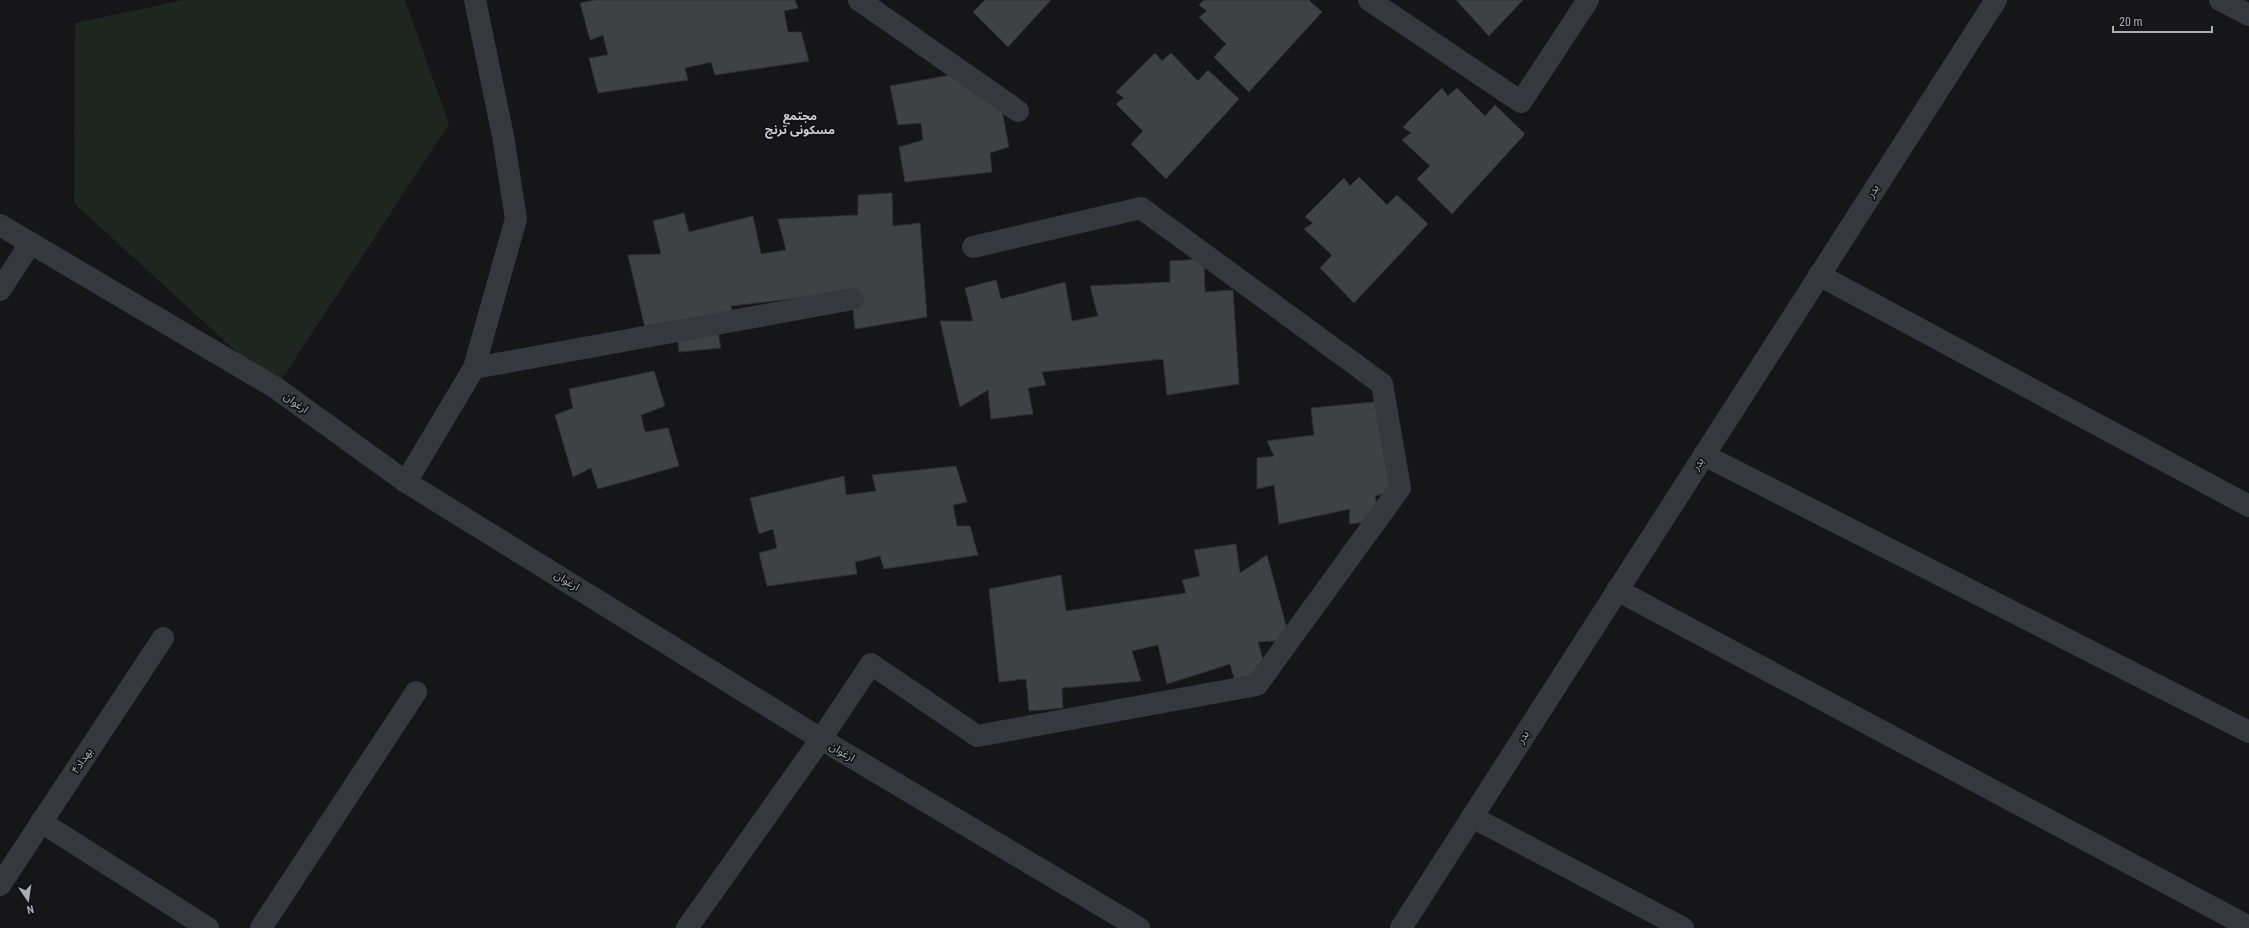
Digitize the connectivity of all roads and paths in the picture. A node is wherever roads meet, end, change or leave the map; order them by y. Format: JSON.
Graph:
{"nodes":[{"id":1,"x":475,"y":0,"type":"edge"},
{"id":2,"x":860,"y":0,"type":"edge"},
{"id":3,"x":1369,"y":0,"type":"edge"},
{"id":4,"x":1588,"y":0,"type":"edge"},
{"id":5,"x":1996,"y":0,"type":"edge"},
{"id":6,"x":2220,"y":0,"type":"edge"},
{"id":7,"x":2249,"y":15,"type":"edge"},
{"id":8,"x":1018,"y":111,"type":"dead end"},
{"id":9,"x":0,"y":225,"type":"edge"},
{"id":10,"x":30,"y":244,"type":"junction"},
{"id":11,"x":973,"y":247,"type":"dead end"},
{"id":12,"x":1819,"y":275,"type":"junction"},
{"id":13,"x":0,"y":290,"type":"edge"},
{"id":14,"x":853,"y":299,"type":"dead end"},
{"id":15,"x":474,"y":368,"type":"junction"},
{"id":16,"x":1704,"y":455,"type":"junction"},
{"id":17,"x":406,"y":482,"type":"junction"},
{"id":18,"x":2249,"y":506,"type":"edge"},
{"id":19,"x":1617,"y":590,"type":"junction"},
{"id":20,"x":163,"y":638,"type":"dead end"},
{"id":21,"x":416,"y":692,"type":"dead end"},
{"id":22,"x":2249,"y":732,"type":"edge"},
{"id":23,"x":821,"y":739,"type":"junction"},
{"id":24,"x":1472,"y":817,"type":"junction"},
{"id":25,"x":41,"y":822,"type":"junction"},
{"id":26,"x":0,"y":884,"type":"edge"},
{"id":27,"x":2249,"y":926,"type":"edge"},
{"id":28,"x":208,"y":928,"type":"edge"},
{"id":29,"x":261,"y":928,"type":"edge"},
{"id":30,"x":687,"y":928,"type":"edge"},
{"id":31,"x":1139,"y":928,"type":"edge"},
{"id":32,"x":1401,"y":928,"type":"edge"},
{"id":33,"x":1683,"y":928,"type":"edge"}],
"edges":[{"from":1,"to":15,"type":"street"},
{"from":2,"to":8,"type":"street"},
{"from":3,"to":4,"type":"street"},
{"from":5,"to":12,"type":"street","name":"بدر"},
{"from":6,"to":7,"type":"street"},
{"from":9,"to":10,"type":"street","name":"ارغوان"},
{"from":10,"to":13,"type":"street"},
{"from":10,"to":17,"type":"street","name":"ارغوان"},
{"from":11,"to":23,"type":"street"},
{"from":12,"to":16,"type":"street","name":"بدر"},
{"from":12,"to":18,"type":"street"},
{"from":14,"to":15,"type":"street"},
{"from":15,"to":17,"type":"street"},
{"from":16,"to":19,"type":"street","name":"بدر"},
{"from":16,"to":22,"type":"street"},
{"from":17,"to":23,"type":"street","name":"ارغوان"},
{"from":19,"to":24,"type":"street","name":"بدر"},
{"from":19,"to":27,"type":"street"},
{"from":20,"to":25,"type":"street","name":"بهداد۴"},
{"from":21,"to":29,"type":"street"},
{"from":23,"to":30,"type":"street"},
{"from":23,"to":31,"type":"street","name":"ارغوان"},
{"from":24,"to":32,"type":"street","name":"بدر"},
{"from":24,"to":33,"type":"street"},
{"from":25,"to":26,"type":"street","name":"بهداد۴"},
{"from":25,"to":28,"type":"street"}]}
